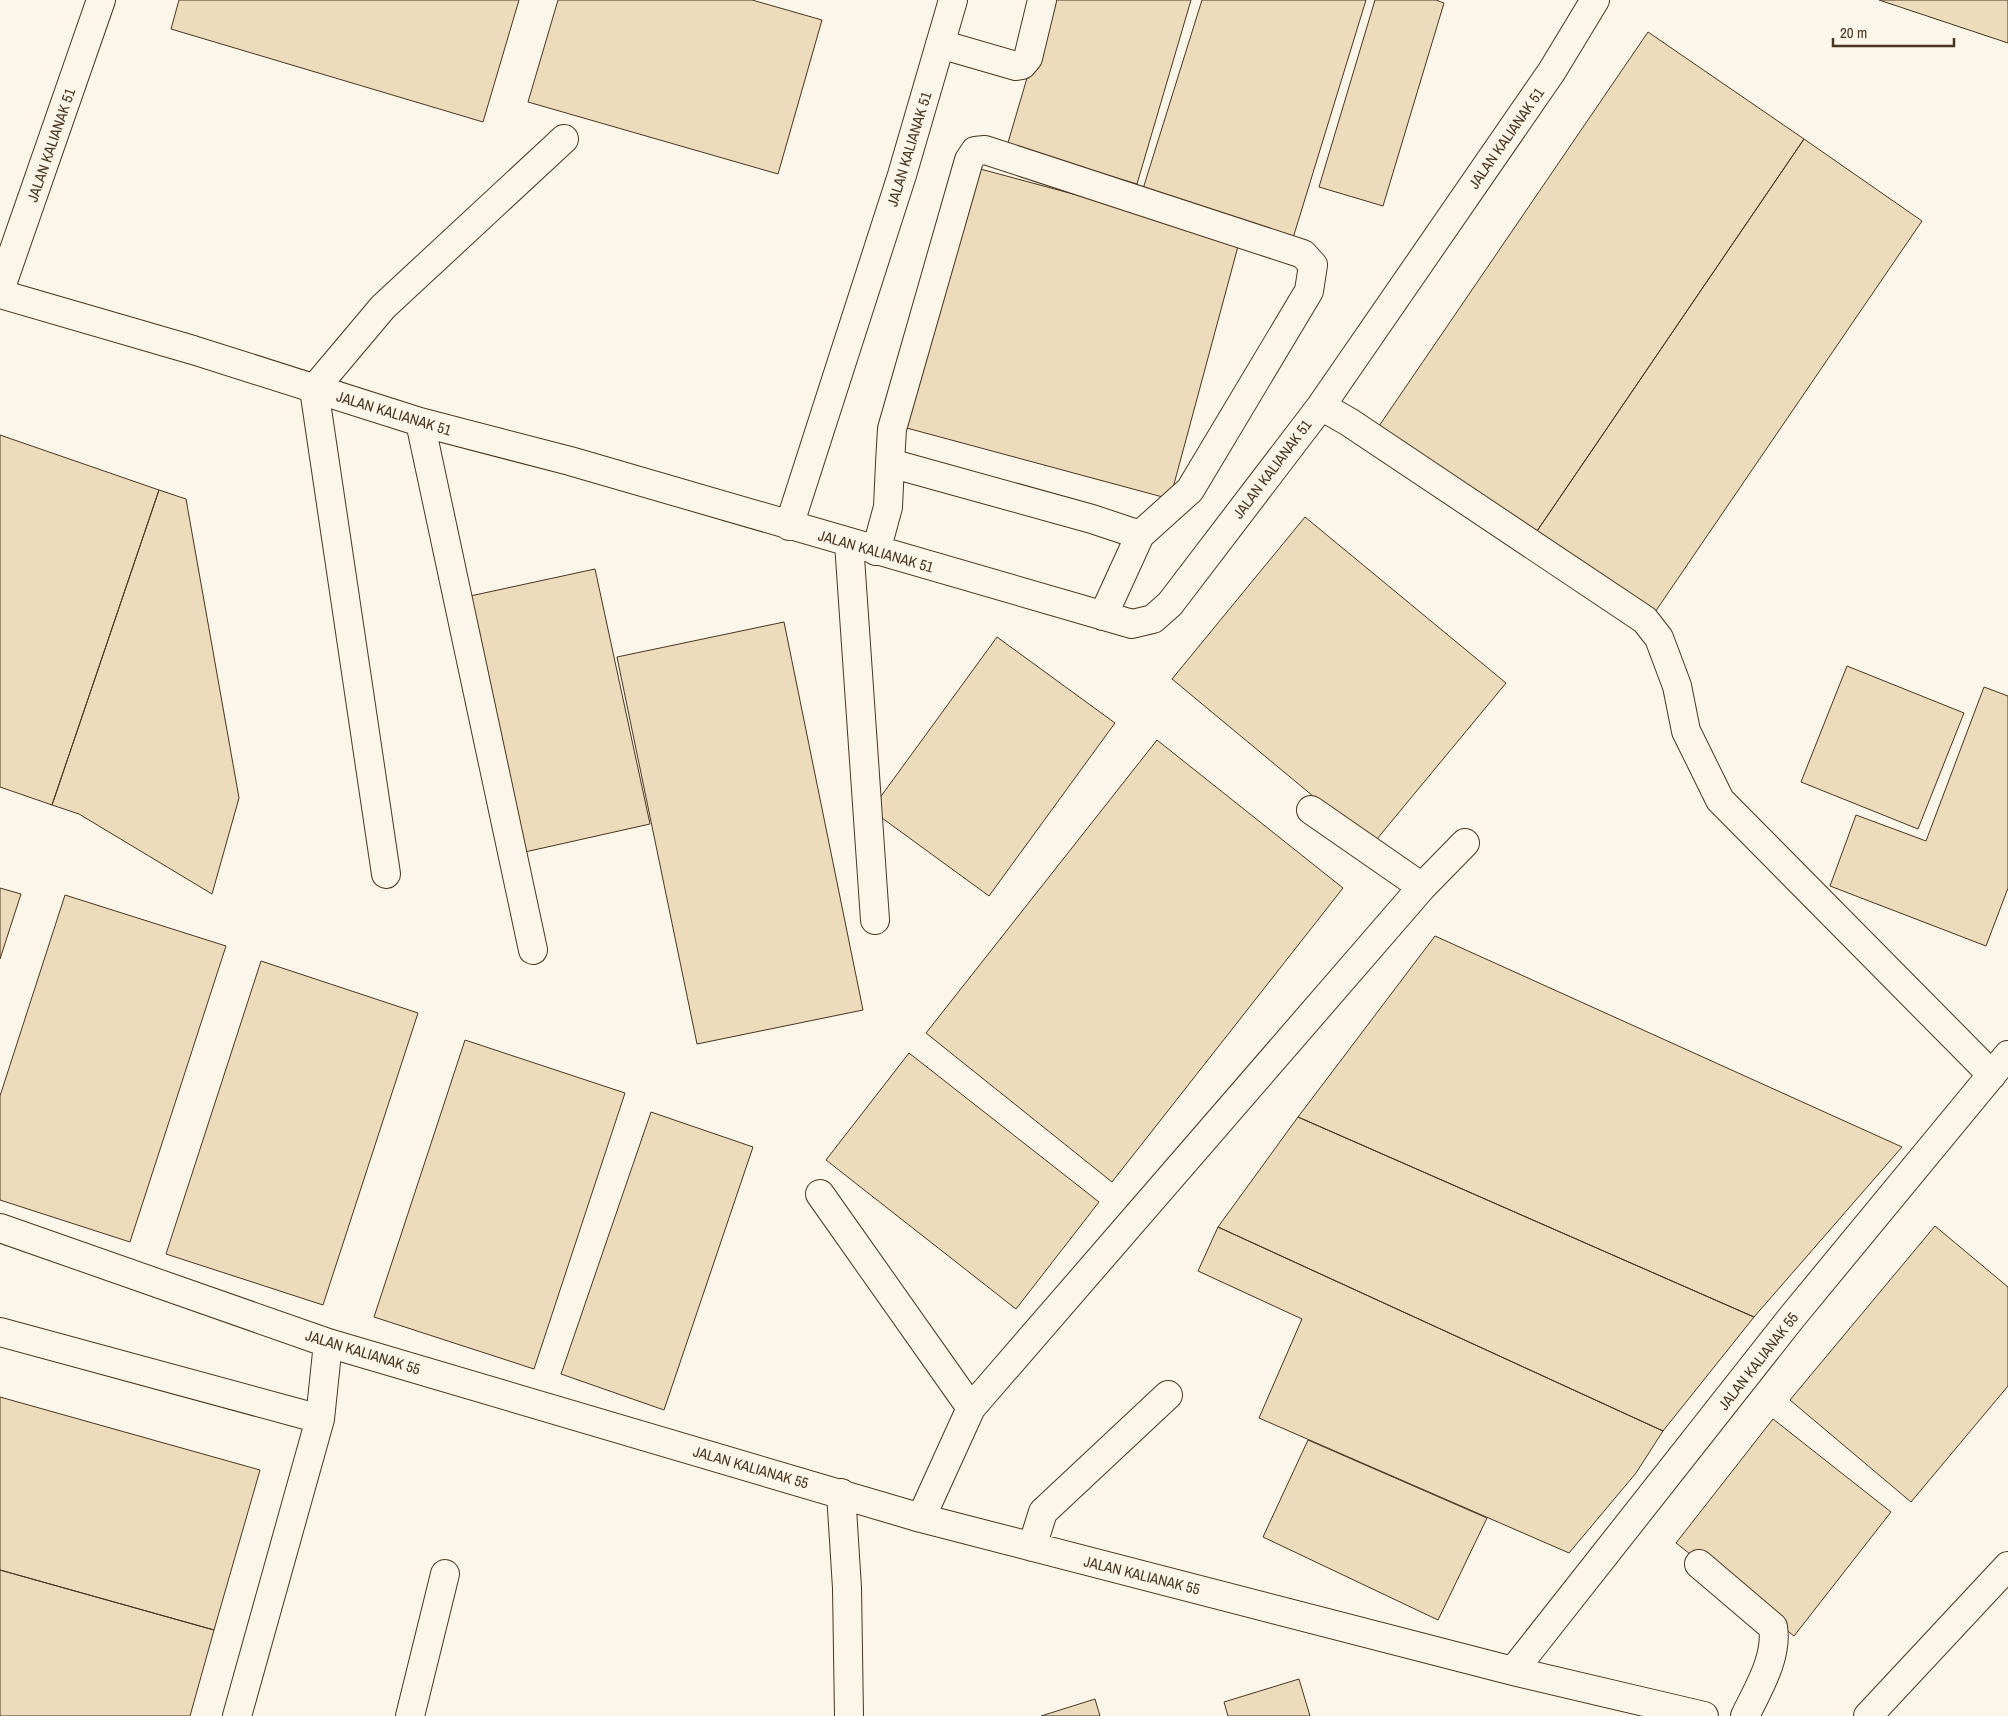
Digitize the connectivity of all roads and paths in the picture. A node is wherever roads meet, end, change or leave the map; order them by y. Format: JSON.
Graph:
{"nodes":[{"id":1,"x":101,"y":0,"type":"edge"},
{"id":2,"x":952,"y":0,"type":"edge"},
{"id":3,"x":1042,"y":0,"type":"edge"},
{"id":4,"x":1595,"y":0,"type":"edge"},
{"id":5,"x":940,"y":44,"type":"junction"},
{"id":6,"x":564,"y":139,"type":"dead end"},
{"id":7,"x":0,"y":290,"type":"edge"},
{"id":8,"x":0,"y":294,"type":"edge"},
{"id":9,"x":314,"y":388,"type":"junction"},
{"id":10,"x":1320,"y":406,"type":"junction"},
{"id":11,"x":420,"y":422,"type":"junction"},
{"id":12,"x":890,"y":463,"type":"junction"},
{"id":13,"x":790,"y":526,"type":"junction"},
{"id":14,"x":1140,"y":535,"type":"junction"},
{"id":15,"x":848,"y":543,"type":"junction"},
{"id":16,"x":876,"y":551,"type":"junction"},
{"id":17,"x":1103,"y":616,"type":"junction"},
{"id":18,"x":1311,"y":810,"type":"dead end"},
{"id":19,"x":1465,"y":843,"type":"dead end"},
{"id":20,"x":386,"y":874,"type":"dead end"},
{"id":21,"x":1422,"y":887,"type":"junction"},
{"id":22,"x":874,"y":920,"type":"dead end"},
{"id":23,"x":533,"y":950,"type":"dead end"},
{"id":24,"x":2000,"y":1065,"type":"edge"},
{"id":25,"x":820,"y":1194,"type":"dead end"},
{"id":26,"x":0,"y":1228,"type":"edge"},
{"id":27,"x":0,"y":1332,"type":"edge"},
{"id":28,"x":328,"y":1343,"type":"junction"},
{"id":29,"x":1168,"y":1395,"type":"dead end"},
{"id":30,"x":971,"y":1408,"type":"junction"},
{"id":31,"x":320,"y":1419,"type":"junction"},
{"id":32,"x":840,"y":1493,"type":"junction"},
{"id":33,"x":920,"y":1518,"type":"junction"},
{"id":34,"x":1032,"y":1547,"type":"junction"},
{"id":35,"x":1699,"y":1564,"type":"dead end"},
{"id":36,"x":2008,"y":1566,"type":"edge"},
{"id":37,"x":445,"y":1574,"type":"dead end"},
{"id":38,"x":1513,"y":1671,"type":"junction"},
{"id":39,"x":238,"y":1716,"type":"edge"},
{"id":40,"x":410,"y":1716,"type":"edge"},
{"id":41,"x":849,"y":1716,"type":"edge"},
{"id":42,"x":1704,"y":1716,"type":"edge"},
{"id":43,"x":1745,"y":1716,"type":"edge"},
{"id":44,"x":1868,"y":1716,"type":"edge"}],
"edges":[{"from":1,"to":7,"type":"lane","name":"JALAN KALIANAK 51"},
{"from":2,"to":5,"type":"lane","name":"JALAN KALIANAK 51"},
{"from":3,"to":5,"type":"lane"},
{"from":4,"to":10,"type":"lane","name":"JALAN KALIANAK 51"},
{"from":5,"to":13,"type":"lane","name":"JALAN KALIANAK 51"},
{"from":6,"to":9,"type":"lane"},
{"from":8,"to":9,"type":"lane","name":"JALAN KALIANAK 51"},
{"from":9,"to":11,"type":"lane","name":"JALAN KALIANAK 51"},
{"from":9,"to":20,"type":"lane"},
{"from":10,"to":17,"type":"lane","name":"JALAN KALIANAK 51"},
{"from":10,"to":24,"type":"lane"},
{"from":11,"to":13,"type":"lane","name":"JALAN KALIANAK 51"},
{"from":11,"to":23,"type":"lane"},
{"from":12,"to":14,"type":"lane"},
{"from":12,"to":14,"type":"lane"},
{"from":12,"to":16,"type":"lane"},
{"from":13,"to":15,"type":"lane","name":"JALAN KALIANAK 51"},
{"from":14,"to":17,"type":"lane"},
{"from":15,"to":16,"type":"lane","name":"JALAN KALIANAK 51"},
{"from":15,"to":22,"type":"lane"},
{"from":16,"to":17,"type":"lane","name":"JALAN KALIANAK 51"},
{"from":18,"to":21,"type":"lane"},
{"from":19,"to":21,"type":"lane"},
{"from":21,"to":30,"type":"lane"},
{"from":24,"to":38,"type":"lane","name":"JALAN KALIANAK 55"},
{"from":25,"to":30,"type":"lane"},
{"from":26,"to":28,"type":"lane","name":"JALAN KALIANAK 55"},
{"from":27,"to":31,"type":"lane"},
{"from":28,"to":31,"type":"lane"},
{"from":28,"to":32,"type":"lane","name":"JALAN KALIANAK 55"},
{"from":29,"to":34,"type":"lane"},
{"from":30,"to":33,"type":"lane"},
{"from":31,"to":39,"type":"lane"},
{"from":32,"to":33,"type":"lane","name":"JALAN KALIANAK 55"},
{"from":32,"to":41,"type":"lane"},
{"from":33,"to":34,"type":"lane","name":"JALAN KALIANAK 55"},
{"from":34,"to":38,"type":"lane","name":"JALAN KALIANAK 55"},
{"from":35,"to":43,"type":"lane"},
{"from":36,"to":44,"type":"lane"},
{"from":37,"to":40,"type":"lane"},
{"from":38,"to":42,"type":"lane","name":"JALAN KALIANAK 55"}]}
